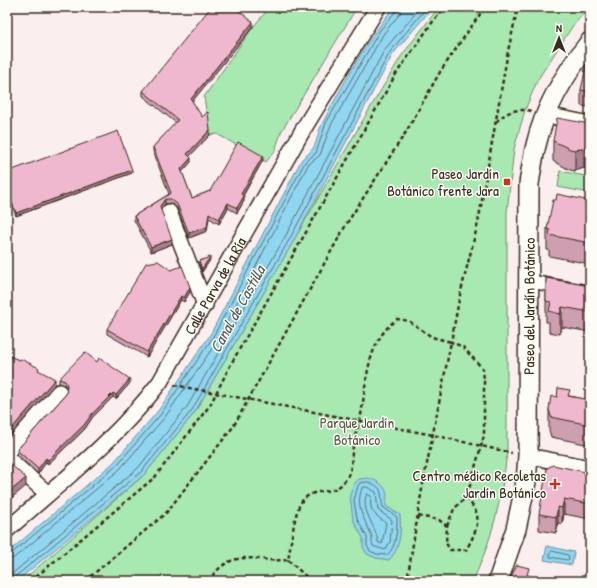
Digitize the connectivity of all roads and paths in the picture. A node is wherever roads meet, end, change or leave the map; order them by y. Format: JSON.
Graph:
{"nodes":[{"id":1,"x":378,"y":7,"type":"edge"},
{"id":2,"x":445,"y":7,"type":"edge"},
{"id":3,"x":485,"y":7,"type":"edge"},
{"id":4,"x":518,"y":7,"type":"edge"},
{"id":5,"x":590,"y":42,"type":"edge"},
{"id":6,"x":526,"y":110,"type":"dead end"},
{"id":7,"x":546,"y":115,"type":"junction"},
{"id":8,"x":496,"y":122,"type":"junction"},
{"id":9,"x":590,"y":124,"type":"edge"},
{"id":10,"x":170,"y":212,"type":"dead end"},
{"id":11,"x":528,"y":281,"type":"junction"},
{"id":12,"x":590,"y":292,"type":"edge"},
{"id":13,"x":205,"y":305,"type":"junction"},
{"id":14,"x":451,"y":342,"type":"junction"},
{"id":15,"x":166,"y":383,"type":"dead end"},
{"id":16,"x":59,"y":392,"type":"dead end"},
{"id":17,"x":216,"y":393,"type":"junction"},
{"id":18,"x":247,"y":399,"type":"junction"},
{"id":19,"x":360,"y":421,"type":"junction"},
{"id":20,"x":433,"y":435,"type":"junction"},
{"id":21,"x":481,"y":446,"type":"junction"},
{"id":22,"x":7,"y":452,"type":"edge"},
{"id":23,"x":528,"y":456,"type":"junction"},
{"id":24,"x":7,"y":458,"type":"edge"},
{"id":25,"x":590,"y":468,"type":"edge"},
{"id":26,"x":48,"y":494,"type":"junction"},
{"id":27,"x":467,"y":496,"type":"junction"},
{"id":28,"x":418,"y":516,"type":"junction"},
{"id":29,"x":447,"y":526,"type":"junction"},
{"id":30,"x":7,"y":530,"type":"edge"},
{"id":31,"x":288,"y":560,"type":"junction"},
{"id":32,"x":31,"y":581,"type":"edge"},
{"id":33,"x":85,"y":581,"type":"edge"},
{"id":34,"x":208,"y":581,"type":"edge"},
{"id":35,"x":311,"y":581,"type":"edge"},
{"id":36,"x":407,"y":581,"type":"edge"},
{"id":37,"x":498,"y":581,"type":"edge"}],
"edges":[{"from":1,"to":13,"type":"street","name":"Calle Parva de la Ría"},
{"from":2,"to":17,"type":"path"},
{"from":3,"to":18,"type":"path"},
{"from":4,"to":8,"type":"path"},
{"from":5,"to":7,"type":"street","name":"Paseo del Jardín Botánico"},
{"from":6,"to":8,"type":"path"},
{"from":7,"to":9,"type":"street"},
{"from":7,"to":11,"type":"street","name":"Paseo del Jardín Botánico"},
{"from":8,"to":14,"type":"path"},
{"from":10,"to":13,"type":"street"},
{"from":11,"to":12,"type":"street"},
{"from":11,"to":23,"type":"street","name":"Paseo del Jardín Botánico"},
{"from":13,"to":26,"type":"street","name":"Calle Parva de la Ría"},
{"from":14,"to":19,"type":"path"},
{"from":14,"to":20,"type":"path"},
{"from":14,"to":21,"type":"path"},
{"from":15,"to":17,"type":"path"},
{"from":16,"to":22,"type":"street"},
{"from":17,"to":18,"type":"path"},
{"from":17,"to":32,"type":"path"},
{"from":18,"to":19,"type":"path"},
{"from":18,"to":33,"type":"path"},
{"from":19,"to":20,"type":"path"},
{"from":19,"to":31,"type":"path"},
{"from":20,"to":21,"type":"path"},
{"from":20,"to":28,"type":"path"},
{"from":21,"to":23,"type":"path"},
{"from":21,"to":27,"type":"path"},
{"from":23,"to":25,"type":"street"},
{"from":23,"to":37,"type":"street","name":"Paseo del Jardín Botánico"},
{"from":24,"to":26,"type":"street"},
{"from":26,"to":30,"type":"street","name":"Calle Parva de la Ría"},
{"from":27,"to":29,"type":"path"},
{"from":27,"to":29,"type":"path"},
{"from":28,"to":29,"type":"path"},
{"from":28,"to":36,"type":"path"},
{"from":31,"to":34,"type":"path"},
{"from":31,"to":35,"type":"path"}]}
